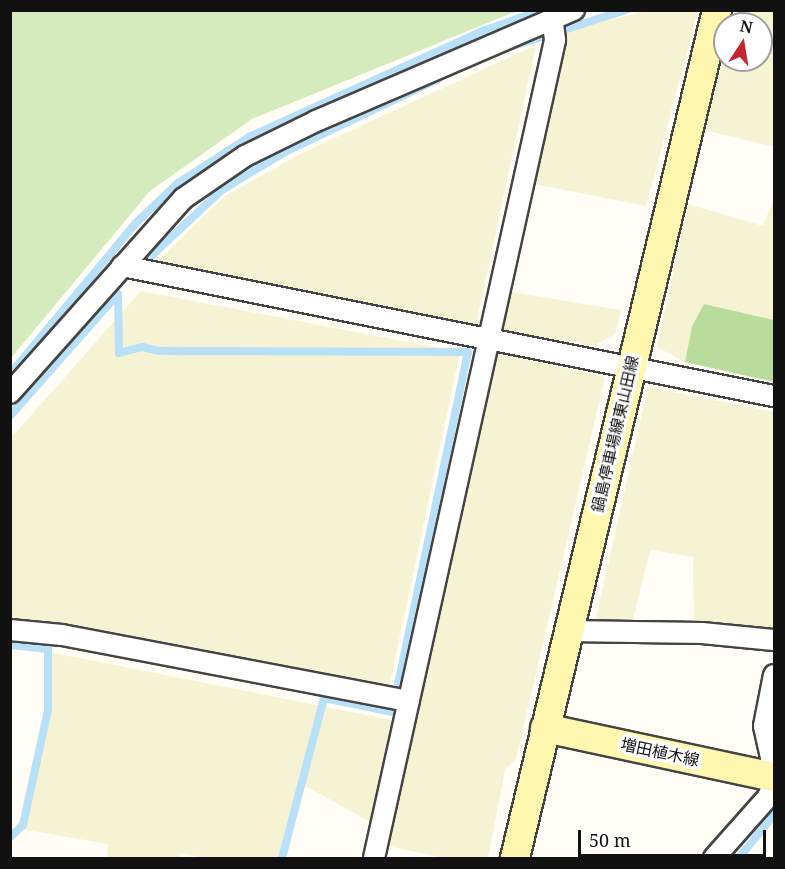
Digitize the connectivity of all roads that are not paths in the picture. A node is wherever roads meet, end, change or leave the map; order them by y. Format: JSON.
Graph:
{"nodes":[{"id":1,"x":574,"y":10,"type":"edge"},
{"id":2,"x":717,"y":10,"type":"edge"},
{"id":3,"x":554,"y":28,"type":"junction"},
{"id":4,"x":122,"y":266,"type":"junction"},
{"id":5,"x":486,"y":338,"type":"junction"},
{"id":6,"x":631,"y":367,"type":"junction"},
{"id":7,"x":10,"y":393,"type":"edge"},
{"id":8,"x":774,"y":396,"type":"edge"},
{"id":9,"x":10,"y":630,"type":"edge"},
{"id":10,"x":568,"y":631,"type":"junction"},
{"id":11,"x":774,"y":640,"type":"edge"},
{"id":12,"x":774,"y":675,"type":"edge"},
{"id":13,"x":409,"y":701,"type":"junction"},
{"id":14,"x":545,"y":728,"type":"junction"},
{"id":15,"x":774,"y":771,"type":"edge"},
{"id":16,"x":774,"y":777,"type":"edge"},
{"id":17,"x":774,"y":782,"type":"edge"},
{"id":18,"x":374,"y":858,"type":"edge"},
{"id":19,"x":515,"y":858,"type":"edge"},
{"id":20,"x":714,"y":858,"type":"edge"}],
"edges":[{"from":1,"to":3,"type":"street"},
{"from":2,"to":6,"type":"main road","name":"鍋島停車場線東山田線"},
{"from":3,"to":4,"type":"street"},
{"from":3,"to":5,"type":"street"},
{"from":4,"to":5,"type":"street"},
{"from":4,"to":7,"type":"street"},
{"from":5,"to":6,"type":"street"},
{"from":5,"to":13,"type":"street"},
{"from":6,"to":8,"type":"street"},
{"from":6,"to":10,"type":"main road","name":"鍋島停車場線東山田線"},
{"from":9,"to":13,"type":"street"},
{"from":10,"to":11,"type":"street"},
{"from":10,"to":14,"type":"main road","name":"鍋島停車場線東山田線"},
{"from":12,"to":15,"type":"street"},
{"from":13,"to":18,"type":"street"},
{"from":14,"to":16,"type":"main road","name":"増田植木線"},
{"from":14,"to":19,"type":"main road","name":"鍋島停車場線東山田線"},
{"from":17,"to":20,"type":"street"}]}
